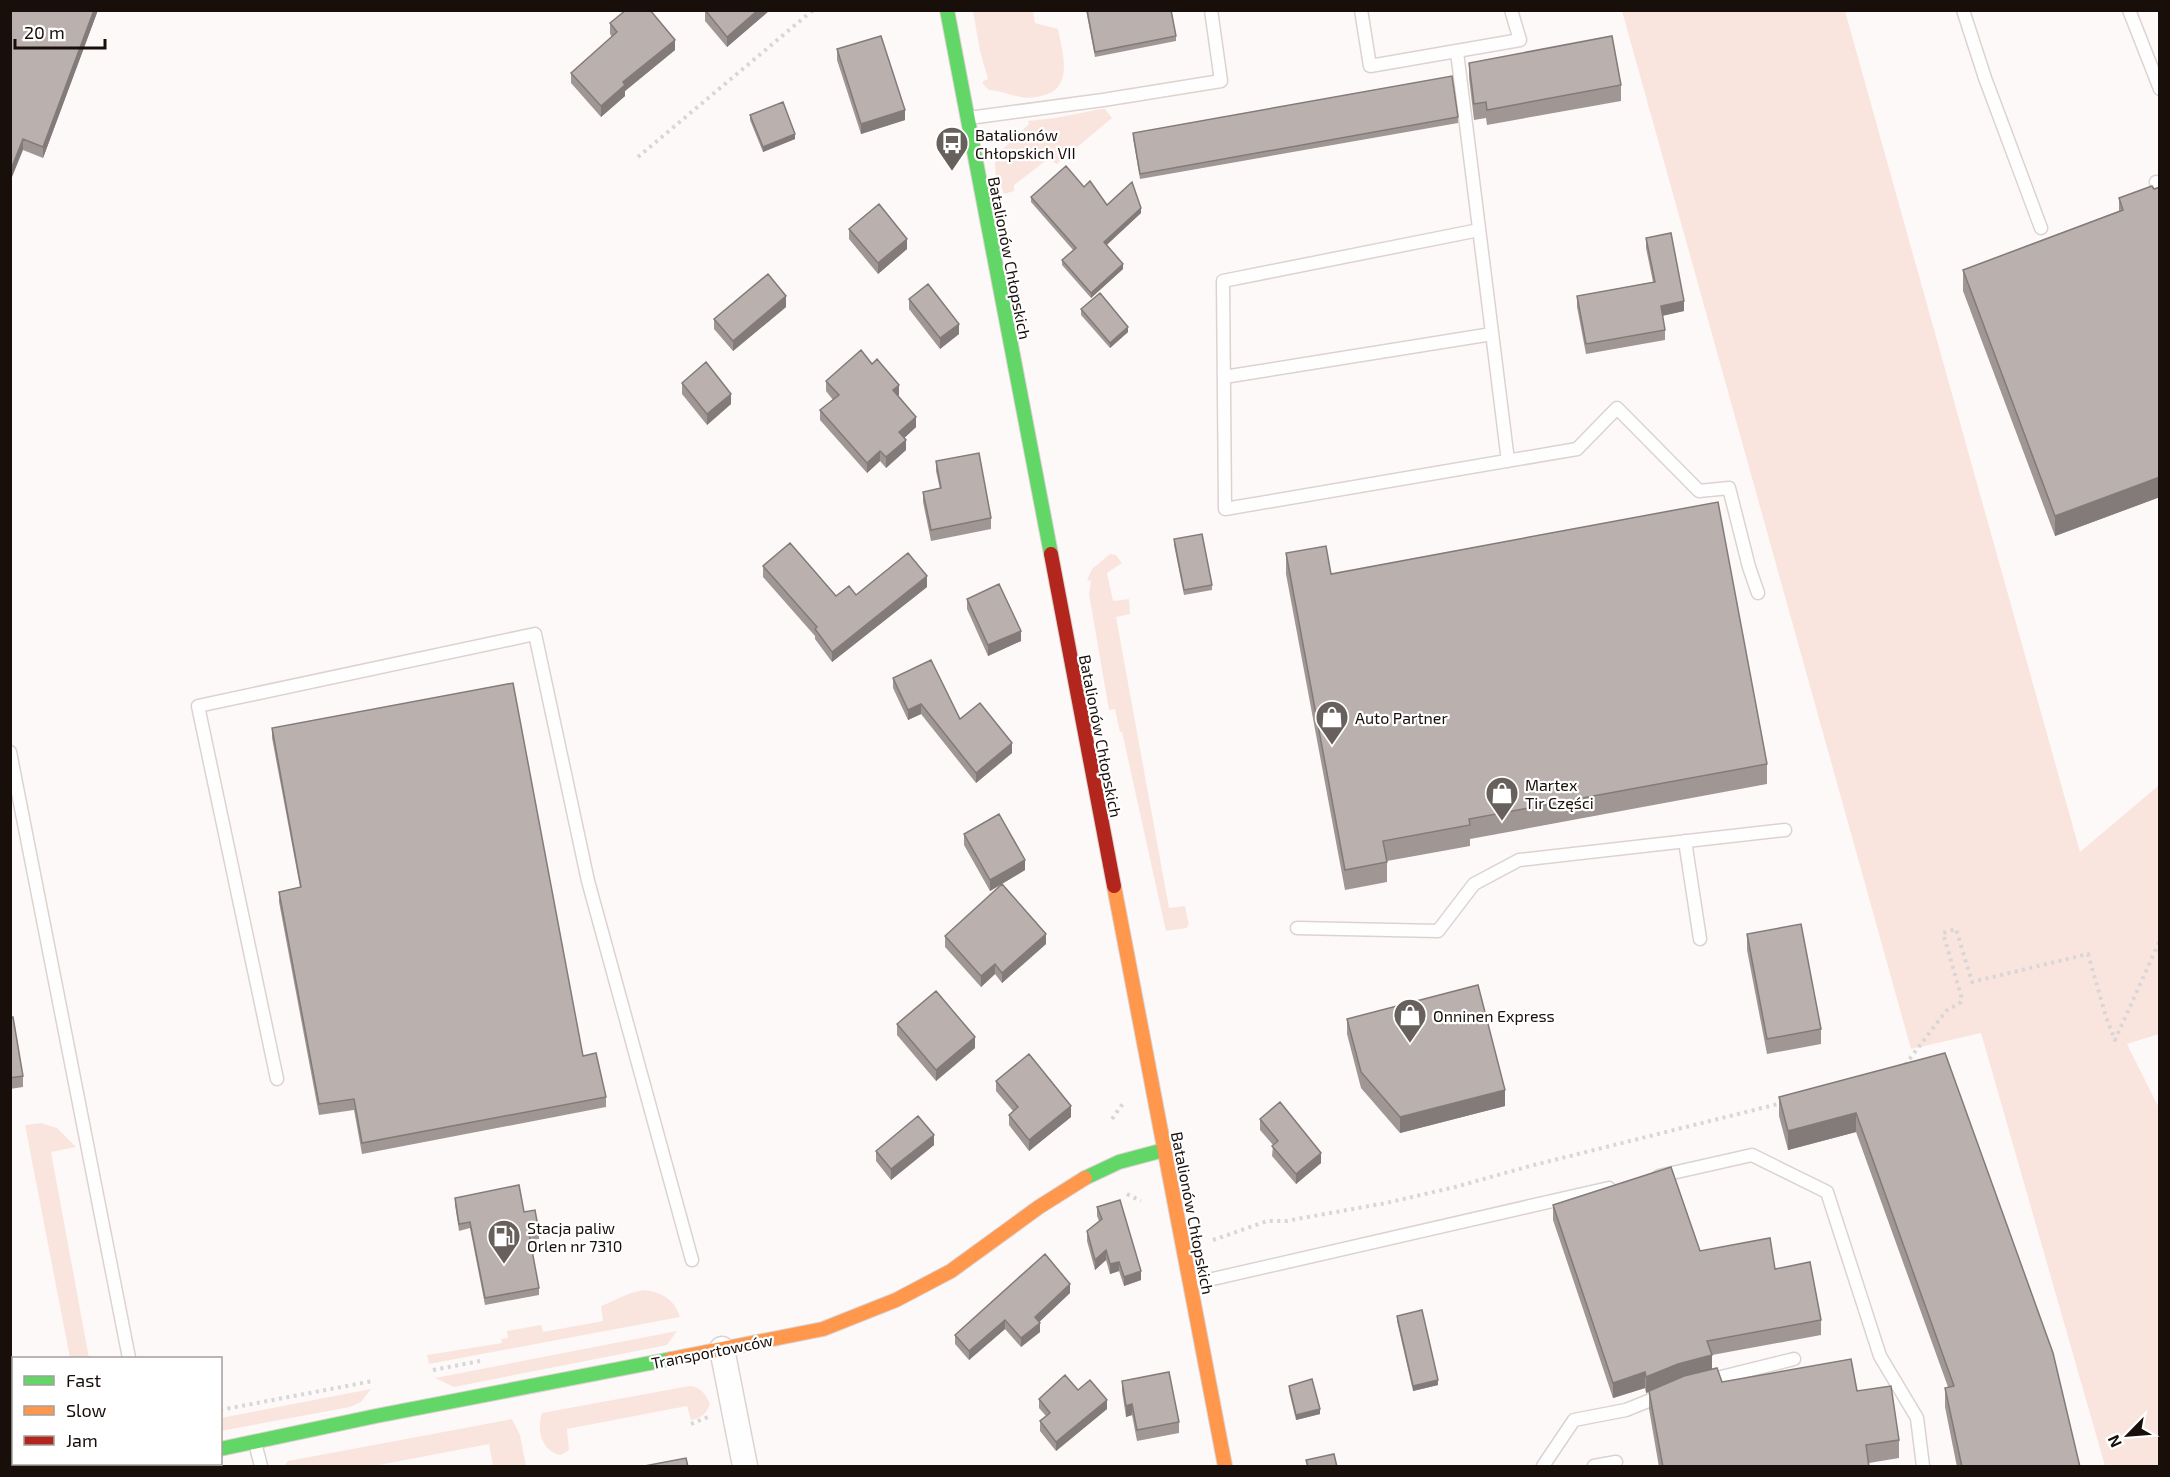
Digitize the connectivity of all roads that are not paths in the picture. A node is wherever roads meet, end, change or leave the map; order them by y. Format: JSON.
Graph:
{"nodes":[{"id":1,"x":946,"y":10,"type":"edge"},
{"id":2,"x":1211,"y":10,"type":"edge"},
{"id":3,"x":1361,"y":10,"type":"edge"},
{"id":4,"x":1511,"y":10,"type":"edge"},
{"id":5,"x":1963,"y":10,"type":"edge"},
{"id":6,"x":2129,"y":10,"type":"edge"},
{"id":7,"x":1457,"y":52,"type":"junction"},
{"id":8,"x":2160,"y":89,"type":"edge"},
{"id":9,"x":967,"y":118,"type":"junction"},
{"id":10,"x":2041,"y":228,"type":"dead end"},
{"id":11,"x":1479,"y":230,"type":"junction"},
{"id":12,"x":1492,"y":334,"type":"junction"},
{"id":13,"x":1224,"y":377,"type":"junction"},
{"id":14,"x":1508,"y":461,"type":"junction"},
{"id":15,"x":1758,"y":592,"type":"dead end"},
{"id":16,"x":10,"y":753,"type":"edge"},
{"id":17,"x":1785,"y":831,"type":"dead end"},
{"id":18,"x":1685,"y":841,"type":"junction"},
{"id":19,"x":1297,"y":928,"type":"dead end"},
{"id":20,"x":1700,"y":939,"type":"dead end"},
{"id":21,"x":277,"y":1079,"type":"dead end"},
{"id":22,"x":1164,"y":1150,"type":"junction"},
{"id":23,"x":1648,"y":1179,"type":"edge"},
{"id":24,"x":1625,"y":1184,"type":"edge"},
{"id":25,"x":692,"y":1260,"type":"dead end"},
{"id":26,"x":1190,"y":1284,"type":"junction"},
{"id":27,"x":722,"y":1349,"type":"junction"},
{"id":28,"x":129,"y":1357,"type":"edge"},
{"id":29,"x":1794,"y":1359,"type":"dead end"},
{"id":30,"x":1692,"y":1385,"type":"edge"},
{"id":31,"x":1670,"y":1392,"type":"edge"},
{"id":32,"x":255,"y":1442,"type":"junction"},
{"id":33,"x":222,"y":1449,"type":"edge"},
{"id":34,"x":1616,"y":1462,"type":"dead end"},
{"id":35,"x":261,"y":1467,"type":"edge"},
{"id":36,"x":745,"y":1467,"type":"edge"},
{"id":37,"x":1225,"y":1467,"type":"edge"},
{"id":38,"x":1543,"y":1467,"type":"edge"},
{"id":39,"x":1594,"y":1467,"type":"edge"},
{"id":40,"x":1923,"y":1467,"type":"edge"}],
"edges":[{"from":1,"to":9,"type":"street","name":"Batalionów Chłopskich"},
{"from":2,"to":9,"type":"lane"},
{"from":3,"to":7,"type":"lane"},
{"from":4,"to":7,"type":"lane"},
{"from":5,"to":10,"type":"lane"},
{"from":6,"to":8,"type":"lane"},
{"from":7,"to":11,"type":"lane"},
{"from":9,"to":22,"type":"street","name":"Batalionów Chłopskich"},
{"from":11,"to":12,"type":"lane"},
{"from":11,"to":13,"type":"lane"},
{"from":12,"to":13,"type":"lane"},
{"from":12,"to":14,"type":"lane"},
{"from":13,"to":14,"type":"lane"},
{"from":14,"to":15,"type":"lane"},
{"from":16,"to":28,"type":"lane"},
{"from":17,"to":18,"type":"lane"},
{"from":18,"to":19,"type":"lane"},
{"from":18,"to":20,"type":"lane"},
{"from":21,"to":25,"type":"lane"},
{"from":22,"to":26,"type":"street","name":"Batalionów Chłopskich"},
{"from":22,"to":27,"type":"street","name":"Transportowców"},
{"from":23,"to":40,"type":"lane"},
{"from":24,"to":26,"type":"lane"},
{"from":26,"to":37,"type":"street","name":"Batalionów Chłopskich"},
{"from":27,"to":32,"type":"street","name":"Transportowców"},
{"from":27,"to":36,"type":"street"},
{"from":29,"to":30,"type":"lane"},
{"from":31,"to":38,"type":"lane"},
{"from":32,"to":33,"type":"street","name":"Transportowców"},
{"from":32,"to":35,"type":"lane"},
{"from":34,"to":39,"type":"lane"}]}
